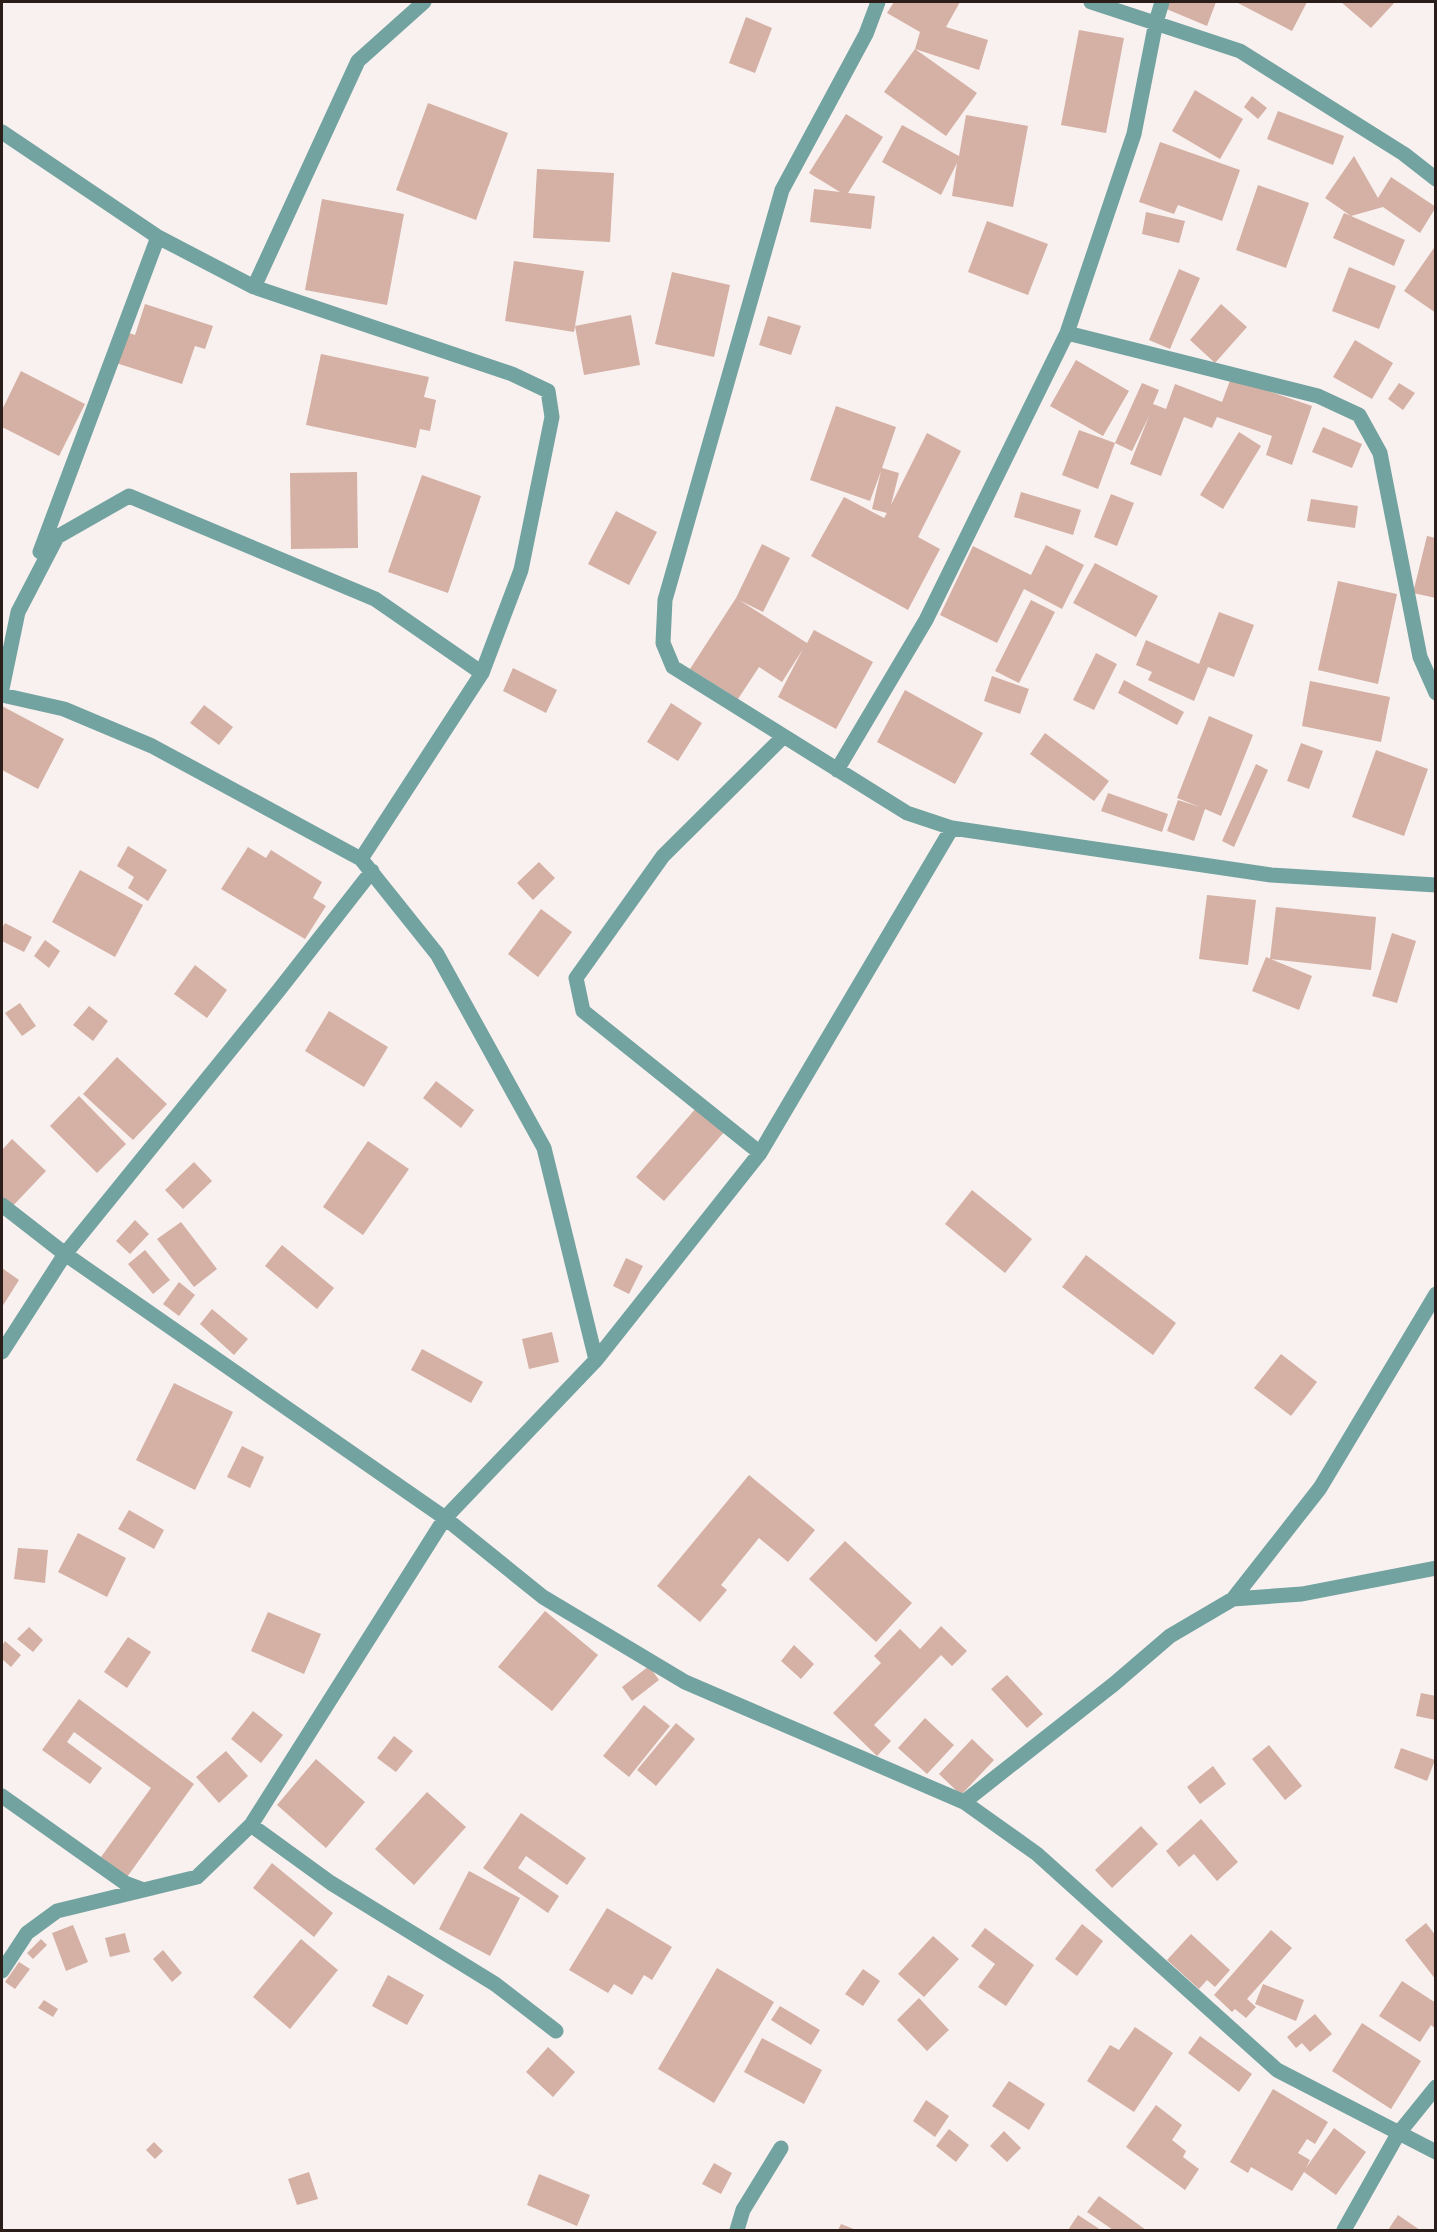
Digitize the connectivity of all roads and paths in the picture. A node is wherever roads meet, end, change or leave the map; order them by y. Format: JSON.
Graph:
{"nodes":[{"id":1,"x":424,"y":2,"type":"edge"},
{"id":2,"x":878,"y":2,"type":"edge"},
{"id":3,"x":1091,"y":2,"type":"edge"},
{"id":4,"x":1162,"y":2,"type":"edge"},
{"id":5,"x":1156,"y":22,"type":"junction"},
{"id":6,"x":2,"y":132,"type":"edge"},
{"id":7,"x":1436,"y":179,"type":"edge"},
{"id":8,"x":158,"y":237,"type":"junction"},
{"id":9,"x":254,"y":287,"type":"junction"},
{"id":10,"x":1067,"y":333,"type":"junction"},
{"id":11,"x":18,"y":612,"type":"junction"},
{"id":12,"x":482,"y":673,"type":"junction"},
{"id":13,"x":2,"y":689,"type":"edge"},
{"id":14,"x":1436,"y":693,"type":"edge"},
{"id":15,"x":2,"y":695,"type":"edge"},
{"id":16,"x":783,"y":737,"type":"junction"},
{"id":17,"x":837,"y":770,"type":"junction"},
{"id":18,"x":952,"y":828,"type":"junction"},
{"id":19,"x":361,"y":859,"type":"junction"},
{"id":20,"x":372,"y":871,"type":"junction"},
{"id":21,"x":1436,"y":885,"type":"edge"},
{"id":22,"x":760,"y":1153,"type":"junction"},
{"id":23,"x":2,"y":1205,"type":"edge"},
{"id":24,"x":65,"y":1254,"type":"junction"},
{"id":25,"x":1436,"y":1294,"type":"edge"},
{"id":26,"x":2,"y":1352,"type":"edge"},
{"id":27,"x":596,"y":1360,"type":"junction"},
{"id":28,"x":445,"y":1518,"type":"junction"},
{"id":29,"x":1436,"y":1568,"type":"edge"},
{"id":30,"x":1233,"y":1599,"type":"junction"},
{"id":31,"x":2,"y":1796,"type":"edge"},
{"id":32,"x":964,"y":1802,"type":"junction"},
{"id":33,"x":251,"y":1825,"type":"junction"},
{"id":34,"x":141,"y":1889,"type":"junction"},
{"id":35,"x":2,"y":1971,"type":"edge"},
{"id":36,"x":556,"y":2031,"type":"dead end"},
{"id":37,"x":1436,"y":2087,"type":"edge"},
{"id":38,"x":1398,"y":2134,"type":"junction"},
{"id":39,"x":781,"y":2148,"type":"dead end"},
{"id":40,"x":1436,"y":2152,"type":"edge"},
{"id":41,"x":737,"y":2230,"type":"edge"},
{"id":42,"x":1344,"y":2230,"type":"edge"}],
"edges":[{"from":1,"to":9,"type":"street"},
{"from":2,"to":16,"type":"street"},
{"from":3,"to":5,"type":"street"},
{"from":4,"to":5,"type":"street"},
{"from":5,"to":7,"type":"street"},
{"from":5,"to":10,"type":"street"},
{"from":6,"to":8,"type":"street"},
{"from":8,"to":9,"type":"street"},
{"from":8,"to":11,"type":"street"},
{"from":9,"to":12,"type":"street"},
{"from":10,"to":14,"type":"street"},
{"from":10,"to":17,"type":"street"},
{"from":11,"to":12,"type":"street"},
{"from":11,"to":13,"type":"street"},
{"from":12,"to":19,"type":"street"},
{"from":15,"to":19,"type":"street"},
{"from":16,"to":17,"type":"street"},
{"from":16,"to":22,"type":"street"},
{"from":17,"to":18,"type":"street"},
{"from":18,"to":21,"type":"street"},
{"from":18,"to":22,"type":"street"},
{"from":19,"to":20,"type":"street"},
{"from":20,"to":24,"type":"street"},
{"from":20,"to":27,"type":"street"},
{"from":22,"to":27,"type":"street"},
{"from":23,"to":24,"type":"street"},
{"from":24,"to":26,"type":"street"},
{"from":24,"to":28,"type":"street"},
{"from":25,"to":30,"type":"street"},
{"from":27,"to":28,"type":"street"},
{"from":28,"to":32,"type":"street"},
{"from":28,"to":33,"type":"street"},
{"from":29,"to":30,"type":"street"},
{"from":30,"to":32,"type":"street"},
{"from":31,"to":34,"type":"street"},
{"from":32,"to":38,"type":"street"},
{"from":33,"to":34,"type":"street"},
{"from":33,"to":36,"type":"street"},
{"from":34,"to":35,"type":"street"},
{"from":37,"to":38,"type":"street"},
{"from":38,"to":40,"type":"street"},
{"from":38,"to":42,"type":"street"},
{"from":39,"to":41,"type":"street"}]}
